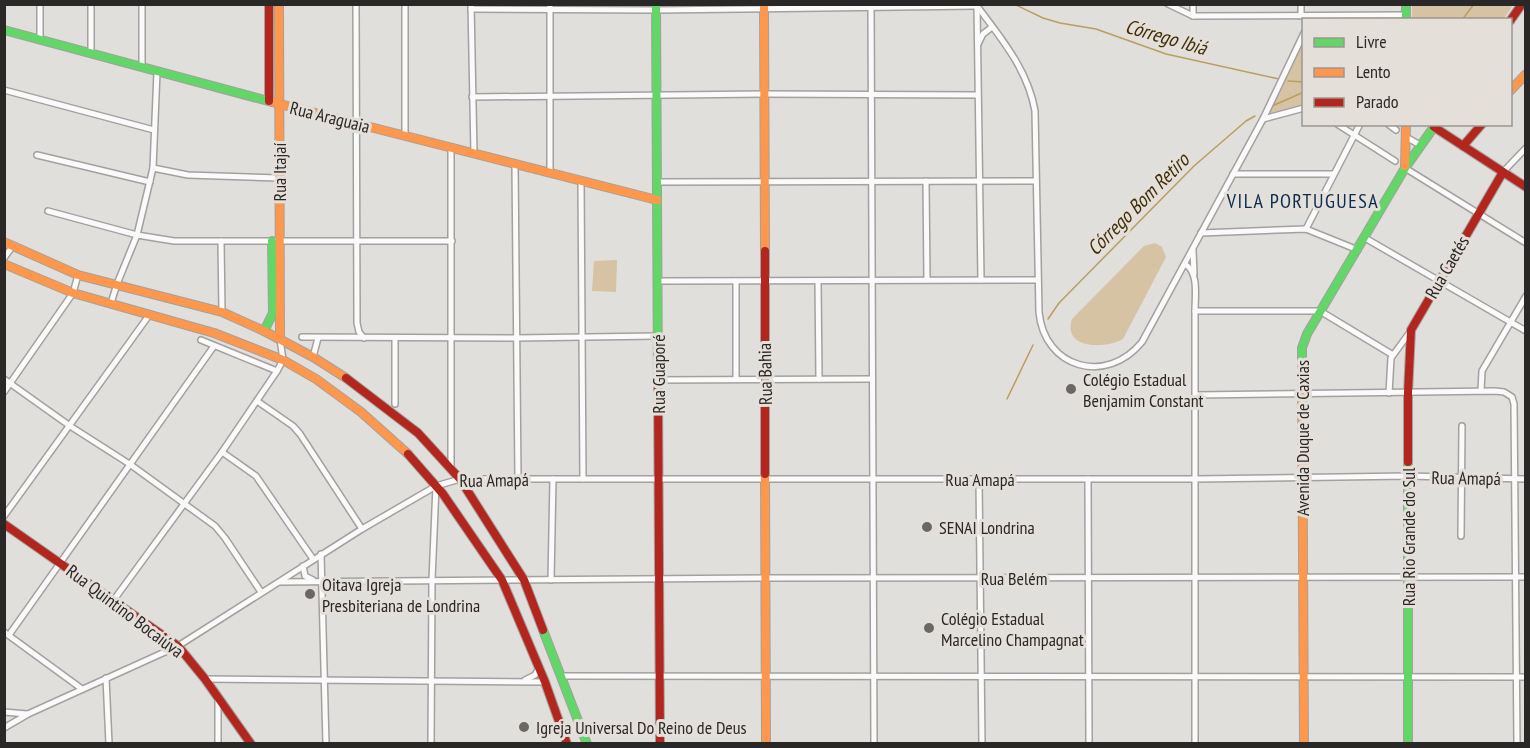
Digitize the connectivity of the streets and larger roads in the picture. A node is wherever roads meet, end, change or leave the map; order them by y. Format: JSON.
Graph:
{"nodes":[{"id":1,"x":40,"y":4,"type":"edge"},
{"id":2,"x":91,"y":4,"type":"edge"},
{"id":3,"x":142,"y":4,"type":"edge"},
{"id":4,"x":269,"y":4,"type":"edge"},
{"id":5,"x":279,"y":4,"type":"edge"},
{"id":6,"x":356,"y":4,"type":"edge"},
{"id":7,"x":405,"y":4,"type":"edge"},
{"id":8,"x":1168,"y":4,"type":"edge"},
{"id":9,"x":1193,"y":4,"type":"edge"},
{"id":10,"x":1301,"y":4,"type":"edge"},
{"id":11,"x":1406,"y":4,"type":"edge"},
{"id":12,"x":976,"y":5,"type":"edge"},
{"id":13,"x":764,"y":6,"type":"edge"},
{"id":14,"x":871,"y":6,"type":"edge"},
{"id":15,"x":471,"y":7,"type":"edge"},
{"id":16,"x":550,"y":7,"type":"edge"},
{"id":17,"x":656,"y":7,"type":"edge"},
{"id":18,"x":1523,"y":7,"type":"edge"},
{"id":19,"x":1193,"y":16,"type":"junction"},
{"id":20,"x":1301,"y":16,"type":"junction"},
{"id":21,"x":1406,"y":17,"type":"edge"},
{"id":22,"x":1311,"y":18,"type":"edge"},
{"id":23,"x":1512,"y":19,"type":"edge"},
{"id":24,"x":992,"y":27,"type":"junction"},
{"id":25,"x":4,"y":30,"type":"edge"},
{"id":26,"x":1302,"y":37,"type":"edge"},
{"id":27,"x":40,"y":39,"type":"junction"},
{"id":28,"x":977,"y":45,"type":"junction"},
{"id":29,"x":91,"y":53,"type":"junction"},
{"id":30,"x":142,"y":67,"type":"junction"},
{"id":31,"x":157,"y":72,"type":"junction"},
{"id":32,"x":1526,"y":74,"type":"edge"},
{"id":33,"x":1512,"y":89,"type":"edge"},
{"id":34,"x":4,"y":90,"type":"edge"},
{"id":35,"x":764,"y":94,"type":"junction"},
{"id":36,"x":872,"y":95,"type":"junction"},
{"id":37,"x":977,"y":95,"type":"junction"},
{"id":38,"x":472,"y":97,"type":"junction"},
{"id":39,"x":549,"y":97,"type":"junction"},
{"id":40,"x":657,"y":97,"type":"junction"},
{"id":41,"x":268,"y":101,"type":"junction"},
{"id":42,"x":279,"y":104,"type":"junction"},
{"id":43,"x":1302,"y":109,"type":"edge"},
{"id":44,"x":1263,"y":119,"type":"junction"},
{"id":45,"x":356,"y":124,"type":"junction"},
{"id":46,"x":1340,"y":126,"type":"edge"},
{"id":47,"x":1359,"y":126,"type":"edge"},
{"id":48,"x":1390,"y":126,"type":"edge"},
{"id":49,"x":1406,"y":126,"type":"edge"},
{"id":50,"x":1435,"y":126,"type":"edge"},
{"id":51,"x":1480,"y":126,"type":"edge"},
{"id":52,"x":154,"y":130,"type":"junction"},
{"id":53,"x":1396,"y":130,"type":"dead end"},
{"id":54,"x":1354,"y":135,"type":"junction"},
{"id":55,"x":405,"y":136,"type":"junction"},
{"id":56,"x":1406,"y":137,"type":"junction"},
{"id":57,"x":1420,"y":146,"type":"junction"},
{"id":58,"x":1463,"y":146,"type":"junction"},
{"id":59,"x":451,"y":148,"type":"junction"},
{"id":60,"x":1526,"y":148,"type":"edge"},
{"id":61,"x":474,"y":154,"type":"junction"},
{"id":62,"x":37,"y":155,"type":"dead end"},
{"id":63,"x":1395,"y":161,"type":"dead end"},
{"id":64,"x":515,"y":164,"type":"junction"},
{"id":65,"x":153,"y":168,"type":"junction"},
{"id":66,"x":1405,"y":168,"type":"junction"},
{"id":67,"x":1503,"y":172,"type":"junction"},
{"id":68,"x":550,"y":173,"type":"junction"},
{"id":69,"x":1233,"y":174,"type":"junction"},
{"id":70,"x":1333,"y":174,"type":"junction"},
{"id":71,"x":279,"y":178,"type":"junction"},
{"id":72,"x":581,"y":181,"type":"junction"},
{"id":73,"x":926,"y":181,"type":"junction"},
{"id":74,"x":979,"y":181,"type":"junction"},
{"id":75,"x":1035,"y":181,"type":"junction"},
{"id":76,"x":150,"y":182,"type":"junction"},
{"id":77,"x":657,"y":182,"type":"junction"},
{"id":78,"x":765,"y":182,"type":"junction"},
{"id":79,"x":872,"y":182,"type":"junction"},
{"id":80,"x":1526,"y":187,"type":"edge"},
{"id":81,"x":657,"y":200,"type":"junction"},
{"id":82,"x":48,"y":211,"type":"dead end"},
{"id":83,"x":1478,"y":213,"type":"junction"},
{"id":84,"x":1306,"y":229,"type":"junction"},
{"id":85,"x":1201,"y":233,"type":"junction"},
{"id":86,"x":137,"y":235,"type":"junction"},
{"id":87,"x":1365,"y":238,"type":"junction"},
{"id":88,"x":221,"y":241,"type":"junction"},
{"id":89,"x":275,"y":241,"type":"junction"},
{"id":90,"x":356,"y":241,"type":"junction"},
{"id":91,"x":452,"y":241,"type":"junction"},
{"id":92,"x":1526,"y":243,"type":"edge"},
{"id":93,"x":8,"y":245,"type":"edge"},
{"id":94,"x":1192,"y":249,"type":"junction"},
{"id":95,"x":1358,"y":250,"type":"junction"},
{"id":96,"x":4,"y":258,"type":"edge"},
{"id":97,"x":4,"y":264,"type":"edge"},
{"id":98,"x":1185,"y":264,"type":"junction"},
{"id":99,"x":78,"y":275,"type":"junction"},
{"id":100,"x":1194,"y":275,"type":"junction"},
{"id":101,"x":872,"y":280,"type":"junction"},
{"id":102,"x":927,"y":280,"type":"junction"},
{"id":103,"x":981,"y":280,"type":"junction"},
{"id":104,"x":1038,"y":280,"type":"junction"},
{"id":105,"x":1439,"y":280,"type":"junction"},
{"id":106,"x":657,"y":281,"type":"junction"},
{"id":107,"x":736,"y":281,"type":"junction"},
{"id":108,"x":764,"y":281,"type":"junction"},
{"id":109,"x":818,"y":281,"type":"junction"},
{"id":110,"x":117,"y":284,"type":"junction"},
{"id":111,"x":72,"y":293,"type":"junction"},
{"id":112,"x":1526,"y":296,"type":"edge"},
{"id":113,"x":111,"y":303,"type":"junction"},
{"id":114,"x":1196,"y":311,"type":"junction"},
{"id":115,"x":222,"y":312,"type":"junction"},
{"id":116,"x":1320,"y":312,"type":"junction"},
{"id":117,"x":150,"y":314,"type":"junction"},
{"id":118,"x":1510,"y":322,"type":"junction"},
{"id":119,"x":357,"y":323,"type":"junction"},
{"id":120,"x":1411,"y":330,"type":"junction"},
{"id":121,"x":264,"y":331,"type":"junction"},
{"id":122,"x":1526,"y":331,"type":"edge"},
{"id":123,"x":658,"y":336,"type":"junction"},
{"id":124,"x":582,"y":337,"type":"junction"},
{"id":125,"x":302,"y":338,"type":"dead end"},
{"id":126,"x":318,"y":338,"type":"junction"},
{"id":127,"x":349,"y":338,"type":"junction"},
{"id":128,"x":451,"y":338,"type":"junction"},
{"id":129,"x":515,"y":338,"type":"junction"},
{"id":130,"x":280,"y":339,"type":"junction"},
{"id":131,"x":364,"y":339,"type":"junction"},
{"id":132,"x":395,"y":339,"type":"junction"},
{"id":133,"x":201,"y":340,"type":"dead end"},
{"id":134,"x":214,"y":346,"type":"junction"},
{"id":135,"x":1393,"y":354,"type":"junction"},
{"id":136,"x":313,"y":357,"type":"junction"},
{"id":137,"x":283,"y":360,"type":"junction"},
{"id":138,"x":277,"y":371,"type":"junction"},
{"id":139,"x":4,"y":379,"type":"edge"},
{"id":140,"x":736,"y":379,"type":"junction"},
{"id":141,"x":765,"y":379,"type":"junction"},
{"id":142,"x":819,"y":379,"type":"junction"},
{"id":143,"x":872,"y":379,"type":"junction"},
{"id":144,"x":658,"y":380,"type":"junction"},
{"id":145,"x":11,"y":384,"type":"junction"},
{"id":146,"x":1481,"y":391,"type":"junction"},
{"id":147,"x":4,"y":392,"type":"edge"},
{"id":148,"x":1389,"y":393,"type":"junction"},
{"id":149,"x":1408,"y":393,"type":"junction"},
{"id":150,"x":1302,"y":394,"type":"junction"},
{"id":151,"x":1196,"y":395,"type":"junction"},
{"id":152,"x":257,"y":401,"type":"junction"},
{"id":153,"x":395,"y":404,"type":"dead end"},
{"id":154,"x":70,"y":426,"type":"junction"},
{"id":155,"x":1462,"y":426,"type":"dead end"},
{"id":156,"x":222,"y":452,"type":"junction"},
{"id":157,"x":131,"y":465,"type":"junction"},
{"id":158,"x":451,"y":468,"type":"junction"},
{"id":159,"x":1408,"y":476,"type":"junction"},
{"id":160,"x":1303,"y":477,"type":"junction"},
{"id":161,"x":1462,"y":477,"type":"junction"},
{"id":162,"x":1526,"y":478,"type":"edge"},
{"id":163,"x":460,"y":479,"type":"junction"},
{"id":164,"x":518,"y":479,"type":"junction"},
{"id":165,"x":553,"y":479,"type":"junction"},
{"id":166,"x":583,"y":479,"type":"junction"},
{"id":167,"x":659,"y":479,"type":"junction"},
{"id":168,"x":766,"y":479,"type":"junction"},
{"id":169,"x":873,"y":479,"type":"junction"},
{"id":170,"x":979,"y":479,"type":"junction"},
{"id":171,"x":1088,"y":479,"type":"junction"},
{"id":172,"x":1195,"y":479,"type":"junction"},
{"id":173,"x":1514,"y":479,"type":"junction"},
{"id":174,"x":436,"y":486,"type":"junction"},
{"id":175,"x":184,"y":503,"type":"junction"},
{"id":176,"x":4,"y":516,"type":"edge"},
{"id":177,"x":4,"y":524,"type":"edge"},
{"id":178,"x":362,"y":529,"type":"junction"},
{"id":179,"x":1461,"y":536,"type":"dead end"},
{"id":180,"x":321,"y":554,"type":"junction"},
{"id":181,"x":313,"y":559,"type":"junction"},
{"id":182,"x":60,"y":562,"type":"junction"},
{"id":183,"x":303,"y":566,"type":"junction"},
{"id":184,"x":1407,"y":577,"type":"junction"},
{"id":185,"x":1515,"y":577,"type":"junction"},
{"id":186,"x":1526,"y":577,"type":"edge"},
{"id":187,"x":766,"y":578,"type":"junction"},
{"id":188,"x":874,"y":578,"type":"junction"},
{"id":189,"x":980,"y":578,"type":"junction"},
{"id":190,"x":1088,"y":578,"type":"junction"},
{"id":191,"x":1196,"y":578,"type":"junction"},
{"id":192,"x":1303,"y":578,"type":"junction"},
{"id":193,"x":660,"y":579,"type":"junction"},
{"id":194,"x":322,"y":580,"type":"junction"},
{"id":195,"x":432,"y":580,"type":"junction"},
{"id":196,"x":502,"y":580,"type":"junction"},
{"id":197,"x":524,"y":580,"type":"junction"},
{"id":198,"x":550,"y":580,"type":"junction"},
{"id":199,"x":314,"y":581,"type":"junction"},
{"id":200,"x":278,"y":582,"type":"junction"},
{"id":201,"x":261,"y":592,"type":"junction"},
{"id":202,"x":113,"y":600,"type":"junction"},
{"id":203,"x":7,"y":634,"type":"edge"},
{"id":204,"x":178,"y":646,"type":"junction"},
{"id":205,"x":539,"y":668,"type":"junction"},
{"id":206,"x":562,"y":676,"type":"junction"},
{"id":207,"x":660,"y":676,"type":"junction"},
{"id":208,"x":766,"y":676,"type":"junction"},
{"id":209,"x":875,"y":676,"type":"junction"},
{"id":210,"x":982,"y":676,"type":"junction"},
{"id":211,"x":1089,"y":676,"type":"junction"},
{"id":212,"x":1196,"y":676,"type":"junction"},
{"id":213,"x":1304,"y":677,"type":"junction"},
{"id":214,"x":1408,"y":677,"type":"junction"},
{"id":215,"x":1516,"y":677,"type":"junction"},
{"id":216,"x":1526,"y":677,"type":"edge"},
{"id":217,"x":106,"y":678,"type":"junction"},
{"id":218,"x":205,"y":680,"type":"junction"},
{"id":219,"x":326,"y":680,"type":"junction"},
{"id":220,"x":430,"y":680,"type":"junction"},
{"id":221,"x":524,"y":681,"type":"junction"},
{"id":222,"x":545,"y":682,"type":"junction"},
{"id":223,"x":82,"y":689,"type":"junction"},
{"id":224,"x":218,"y":698,"type":"junction"},
{"id":225,"x":4,"y":712,"type":"edge"},
{"id":226,"x":28,"y":714,"type":"junction"},
{"id":227,"x":4,"y":728,"type":"edge"},
{"id":228,"x":109,"y":744,"type":"edge"},
{"id":229,"x":218,"y":744,"type":"edge"},
{"id":230,"x":252,"y":744,"type":"edge"},
{"id":231,"x":326,"y":744,"type":"edge"},
{"id":232,"x":431,"y":744,"type":"edge"},
{"id":233,"x":567,"y":744,"type":"edge"},
{"id":234,"x":587,"y":744,"type":"edge"},
{"id":235,"x":660,"y":744,"type":"edge"},
{"id":236,"x":766,"y":744,"type":"edge"},
{"id":237,"x":874,"y":744,"type":"edge"},
{"id":238,"x":982,"y":744,"type":"edge"},
{"id":239,"x":1089,"y":744,"type":"edge"},
{"id":240,"x":1195,"y":744,"type":"edge"},
{"id":241,"x":1304,"y":744,"type":"edge"},
{"id":242,"x":1408,"y":744,"type":"edge"},
{"id":243,"x":1517,"y":744,"type":"edge"}],
"edges":[{"from":1,"to":27,"type":"street"},
{"from":2,"to":29,"type":"street"},
{"from":3,"to":30,"type":"street"},
{"from":4,"to":41,"type":"street"},
{"from":5,"to":42,"type":"street","name":"Rua Itajaí"},
{"from":6,"to":45,"type":"street"},
{"from":7,"to":55,"type":"street"},
{"from":8,"to":19,"type":"street"},
{"from":9,"to":19,"type":"street"},
{"from":10,"to":20,"type":"street"},
{"from":11,"to":21,"type":"street"},
{"from":12,"to":14,"type":"street"},
{"from":12,"to":24,"type":"street"},
{"from":12,"to":28,"type":"street"},
{"from":13,"to":14,"type":"street"},
{"from":13,"to":17,"type":"street"},
{"from":13,"to":35,"type":"street","name":"Rua Bahia"},
{"from":14,"to":36,"type":"street"},
{"from":15,"to":16,"type":"street"},
{"from":15,"to":38,"type":"street"},
{"from":16,"to":17,"type":"street"},
{"from":16,"to":39,"type":"street"},
{"from":17,"to":40,"type":"street","name":"Rua Guaporé"},
{"from":18,"to":23,"type":"street"},
{"from":19,"to":20,"type":"street"},
{"from":20,"to":22,"type":"street"},
{"from":21,"to":22,"type":"street"},
{"from":24,"to":28,"type":"street"},
{"from":24,"to":75,"type":"street"},
{"from":25,"to":27,"type":"street","name":"Rua Araguaia"},
{"from":26,"to":44,"type":"street"},
{"from":27,"to":29,"type":"street","name":"Rua Araguaia"},
{"from":28,"to":37,"type":"street"},
{"from":29,"to":30,"type":"street","name":"Rua Araguaia"},
{"from":30,"to":31,"type":"street","name":"Rua Araguaia"},
{"from":31,"to":41,"type":"street","name":"Rua Araguaia"},
{"from":31,"to":52,"type":"street"},
{"from":32,"to":33,"type":"street"},
{"from":34,"to":52,"type":"street"},
{"from":35,"to":36,"type":"street"},
{"from":35,"to":40,"type":"street"},
{"from":35,"to":78,"type":"street","name":"Rua Bahia"},
{"from":36,"to":37,"type":"street"},
{"from":36,"to":79,"type":"street"},
{"from":37,"to":74,"type":"street"},
{"from":38,"to":39,"type":"street"},
{"from":38,"to":61,"type":"street"},
{"from":39,"to":40,"type":"street"},
{"from":39,"to":68,"type":"street"},
{"from":40,"to":77,"type":"street","name":"Rua Guaporé"},
{"from":41,"to":42,"type":"street","name":"Rua Araguaia"},
{"from":42,"to":45,"type":"street","name":"Rua Araguaia"},
{"from":42,"to":71,"type":"street","name":"Rua Itajaí"},
{"from":43,"to":44,"type":"street"},
{"from":44,"to":69,"type":"street"},
{"from":45,"to":55,"type":"street","name":"Rua Araguaia"},
{"from":45,"to":90,"type":"street"},
{"from":46,"to":54,"type":"street"},
{"from":47,"to":54,"type":"street"},
{"from":48,"to":53,"type":"street"},
{"from":49,"to":56,"type":"street","name":"Avenida Duque de Caxias"},
{"from":50,"to":57,"type":"street"},
{"from":50,"to":58,"type":"street"},
{"from":51,"to":58,"type":"street"},
{"from":52,"to":65,"type":"street"},
{"from":54,"to":63,"type":"street"},
{"from":54,"to":70,"type":"street"},
{"from":55,"to":59,"type":"street","name":"Rua Araguaia"},
{"from":56,"to":57,"type":"street"},
{"from":56,"to":66,"type":"street","name":"Avenida Duque de Caxias"},
{"from":57,"to":66,"type":"street"},
{"from":58,"to":67,"type":"street"},
{"from":59,"to":61,"type":"street","name":"Rua Araguaia"},
{"from":59,"to":91,"type":"street"},
{"from":60,"to":67,"type":"street","name":"Rua Caetés"},
{"from":61,"to":64,"type":"street","name":"Rua Araguaia"},
{"from":62,"to":76,"type":"street"},
{"from":64,"to":68,"type":"street","name":"Rua Araguaia"},
{"from":64,"to":129,"type":"street"},
{"from":65,"to":71,"type":"street"},
{"from":65,"to":76,"type":"street"},
{"from":66,"to":83,"type":"street"},
{"from":66,"to":87,"type":"street","name":"Avenida Duque de Caxias"},
{"from":67,"to":80,"type":"street"},
{"from":67,"to":83,"type":"street","name":"Rua Caetés"},
{"from":68,"to":72,"type":"street","name":"Rua Araguaia"},
{"from":69,"to":70,"type":"street"},
{"from":69,"to":85,"type":"street"},
{"from":70,"to":84,"type":"street"},
{"from":71,"to":89,"type":"street","name":"Rua Itajaí"},
{"from":72,"to":81,"type":"street","name":"Rua Araguaia"},
{"from":72,"to":124,"type":"street"},
{"from":73,"to":74,"type":"street"},
{"from":73,"to":79,"type":"street"},
{"from":73,"to":102,"type":"street"},
{"from":74,"to":75,"type":"street"},
{"from":74,"to":103,"type":"street"},
{"from":75,"to":104,"type":"street"},
{"from":76,"to":86,"type":"street"},
{"from":77,"to":78,"type":"street"},
{"from":77,"to":81,"type":"street","name":"Rua Guaporé"},
{"from":78,"to":79,"type":"street"},
{"from":78,"to":108,"type":"street","name":"Rua Bahia"},
{"from":79,"to":101,"type":"street"},
{"from":81,"to":106,"type":"street","name":"Rua Guaporé"},
{"from":82,"to":86,"type":"street"},
{"from":83,"to":92,"type":"street"},
{"from":83,"to":105,"type":"street","name":"Rua Caetés"},
{"from":84,"to":85,"type":"street"},
{"from":84,"to":95,"type":"street"},
{"from":85,"to":94,"type":"street"},
{"from":86,"to":88,"type":"street"},
{"from":86,"to":110,"type":"street"},
{"from":87,"to":95,"type":"street","name":"Avenida Duque de Caxias"},
{"from":87,"to":105,"type":"street"},
{"from":88,"to":89,"type":"street"},
{"from":88,"to":115,"type":"street"},
{"from":89,"to":90,"type":"street"},
{"from":89,"to":121,"type":"street","name":"Rua Itajaí"},
{"from":89,"to":130,"type":"street","name":"Rua Itajaí"},
{"from":90,"to":91,"type":"street"},
{"from":90,"to":119,"type":"street"},
{"from":91,"to":128,"type":"street"},
{"from":93,"to":96,"type":"street"},
{"from":93,"to":99,"type":"street"},
{"from":94,"to":98,"type":"street"},
{"from":94,"to":100,"type":"street"},
{"from":95,"to":116,"type":"street","name":"Avenida Duque de Caxias"},
{"from":97,"to":111,"type":"street"},
{"from":98,"to":100,"type":"street"},
{"from":98,"to":104,"type":"street"},
{"from":99,"to":110,"type":"street"},
{"from":99,"to":111,"type":"street"},
{"from":100,"to":114,"type":"street"},
{"from":101,"to":102,"type":"street"},
{"from":101,"to":109,"type":"street"},
{"from":101,"to":143,"type":"street"},
{"from":102,"to":103,"type":"street"},
{"from":103,"to":104,"type":"street"},
{"from":105,"to":118,"type":"street"},
{"from":105,"to":120,"type":"street","name":"Rua Caetés"},
{"from":106,"to":107,"type":"street"},
{"from":106,"to":123,"type":"street","name":"Rua Guaporé"},
{"from":107,"to":108,"type":"street"},
{"from":107,"to":140,"type":"street"},
{"from":108,"to":109,"type":"street"},
{"from":108,"to":141,"type":"street","name":"Rua Bahia"},
{"from":109,"to":142,"type":"street"},
{"from":110,"to":113,"type":"street"},
{"from":110,"to":115,"type":"street"},
{"from":111,"to":113,"type":"street"},
{"from":111,"to":145,"type":"street"},
{"from":112,"to":118,"type":"street"},
{"from":113,"to":117,"type":"street"},
{"from":114,"to":116,"type":"street"},
{"from":114,"to":151,"type":"street"},
{"from":115,"to":121,"type":"street"},
{"from":116,"to":135,"type":"street"},
{"from":116,"to":150,"type":"street","name":"Avenida Duque de Caxias"},
{"from":117,"to":137,"type":"street"},
{"from":117,"to":154,"type":"street"},
{"from":118,"to":122,"type":"street"},
{"from":118,"to":146,"type":"street"},
{"from":119,"to":127,"type":"street"},
{"from":119,"to":131,"type":"street"},
{"from":120,"to":135,"type":"street","name":"Rua Caetés"},
{"from":120,"to":149,"type":"street","name":"Rua Rio Grande do Sul"},
{"from":121,"to":130,"type":"street"},
{"from":123,"to":124,"type":"street"},
{"from":123,"to":144,"type":"street","name":"Rua Guaporé"},
{"from":124,"to":129,"type":"street"},
{"from":124,"to":166,"type":"street"},
{"from":125,"to":126,"type":"street"},
{"from":126,"to":127,"type":"street"},
{"from":126,"to":136,"type":"street"},
{"from":127,"to":131,"type":"street"},
{"from":128,"to":129,"type":"street"},
{"from":128,"to":132,"type":"street"},
{"from":128,"to":158,"type":"street"},
{"from":129,"to":164,"type":"street"},
{"from":130,"to":136,"type":"street"},
{"from":130,"to":137,"type":"street"},
{"from":131,"to":132,"type":"street"},
{"from":132,"to":153,"type":"street"},
{"from":133,"to":134,"type":"street"},
{"from":134,"to":138,"type":"street"},
{"from":134,"to":157,"type":"street"},
{"from":135,"to":148,"type":"street","name":"Rua Caetés"},
{"from":136,"to":158,"type":"street"},
{"from":137,"to":138,"type":"street"},
{"from":137,"to":174,"type":"street"},
{"from":138,"to":152,"type":"street"},
{"from":139,"to":145,"type":"street"},
{"from":140,"to":141,"type":"street"},
{"from":140,"to":144,"type":"street"},
{"from":141,"to":142,"type":"street"},
{"from":141,"to":168,"type":"street","name":"Rua Bahia"},
{"from":142,"to":143,"type":"street"},
{"from":143,"to":169,"type":"street"},
{"from":144,"to":167,"type":"street","name":"Rua Guaporé"},
{"from":145,"to":147,"type":"street"},
{"from":145,"to":154,"type":"street"},
{"from":146,"to":149,"type":"street"},
{"from":146,"to":173,"type":"street"},
{"from":148,"to":149,"type":"street"},
{"from":148,"to":150,"type":"street"},
{"from":149,"to":159,"type":"street","name":"Rua Rio Grande do Sul"},
{"from":150,"to":151,"type":"street"},
{"from":150,"to":160,"type":"street","name":"Avenida Duque de Caxias"},
{"from":151,"to":172,"type":"street"},
{"from":152,"to":156,"type":"street"},
{"from":152,"to":178,"type":"street"},
{"from":154,"to":157,"type":"street"},
{"from":154,"to":176,"type":"street"},
{"from":155,"to":161,"type":"street"},
{"from":156,"to":175,"type":"street"},
{"from":156,"to":181,"type":"street"},
{"from":157,"to":175,"type":"street"},
{"from":157,"to":182,"type":"street"},
{"from":158,"to":163,"type":"street"},
{"from":159,"to":160,"type":"street","name":"Rua Amapá"},
{"from":159,"to":161,"type":"street","name":"Rua Amapá"},
{"from":159,"to":184,"type":"street","name":"Rua Rio Grande do Sul"},
{"from":160,"to":172,"type":"street","name":"Rua Amapá"},
{"from":160,"to":192,"type":"street","name":"Avenida Duque de Caxias"},
{"from":161,"to":173,"type":"street","name":"Rua Amapá"},
{"from":161,"to":179,"type":"street"},
{"from":162,"to":173,"type":"street","name":"Rua Amapá"},
{"from":163,"to":164,"type":"street","name":"Rua Amapá"},
{"from":163,"to":174,"type":"street","name":"Rua Amapá"},
{"from":163,"to":197,"type":"street"},
{"from":164,"to":165,"type":"street","name":"Rua Amapá"},
{"from":165,"to":166,"type":"street","name":"Rua Amapá"},
{"from":165,"to":198,"type":"street"},
{"from":166,"to":167,"type":"street","name":"Rua Amapá"},
{"from":167,"to":168,"type":"street","name":"Rua Amapá"},
{"from":167,"to":193,"type":"street","name":"Rua Guaporé"},
{"from":168,"to":169,"type":"street","name":"Rua Amapá"},
{"from":168,"to":187,"type":"street","name":"Rua Bahia"},
{"from":169,"to":170,"type":"street","name":"Rua Amapá"},
{"from":169,"to":188,"type":"street"},
{"from":170,"to":171,"type":"street","name":"Rua Amapá"},
{"from":170,"to":189,"type":"street"},
{"from":171,"to":172,"type":"street","name":"Rua Amapá"},
{"from":171,"to":190,"type":"street"},
{"from":172,"to":191,"type":"street"},
{"from":173,"to":185,"type":"street"},
{"from":174,"to":178,"type":"street","name":"Rua Amapá"},
{"from":174,"to":195,"type":"street"},
{"from":174,"to":196,"type":"street"},
{"from":175,"to":201,"type":"street"},
{"from":175,"to":202,"type":"street"},
{"from":177,"to":182,"type":"street","name":"Rua Quintino Bocaiúva"},
{"from":178,"to":180,"type":"street","name":"Rua Amapá"},
{"from":180,"to":181,"type":"street","name":"Rua Amapá"},
{"from":180,"to":194,"type":"street"},
{"from":181,"to":183,"type":"street","name":"Rua Amapá"},
{"from":182,"to":202,"type":"street","name":"Rua Quintino Bocaiúva"},
{"from":182,"to":203,"type":"street"},
{"from":183,"to":199,"type":"street"},
{"from":183,"to":200,"type":"street","name":"Rua Amapá"},
{"from":184,"to":185,"type":"street","name":"Rua Belém"},
{"from":184,"to":192,"type":"street","name":"Rua Belém"},
{"from":184,"to":214,"type":"street","name":"Rua Rio Grande do Sul"},
{"from":185,"to":186,"type":"street","name":"Rua Belém"},
{"from":185,"to":215,"type":"street"},
{"from":187,"to":188,"type":"street","name":"Rua Belém"},
{"from":187,"to":193,"type":"street","name":"Rua Belém"},
{"from":187,"to":208,"type":"street","name":"Rua Bahia"},
{"from":188,"to":189,"type":"street","name":"Rua Belém"},
{"from":188,"to":209,"type":"street"},
{"from":189,"to":190,"type":"street","name":"Rua Belém"},
{"from":189,"to":210,"type":"street"},
{"from":190,"to":191,"type":"street","name":"Rua Belém"},
{"from":190,"to":211,"type":"street"},
{"from":191,"to":192,"type":"street","name":"Rua Belém"},
{"from":191,"to":212,"type":"street"},
{"from":192,"to":213,"type":"street","name":"Avenida Duque de Caxias"},
{"from":193,"to":198,"type":"street","name":"Rua Belém"},
{"from":193,"to":207,"type":"street","name":"Rua Guaporé"},
{"from":194,"to":195,"type":"street","name":"Rua Belém"},
{"from":194,"to":199,"type":"street","name":"Rua Belém"},
{"from":194,"to":219,"type":"street"},
{"from":195,"to":196,"type":"street","name":"Rua Belém"},
{"from":195,"to":220,"type":"street"},
{"from":196,"to":197,"type":"street","name":"Rua Belém"},
{"from":196,"to":205,"type":"street"},
{"from":197,"to":198,"type":"street","name":"Rua Belém"},
{"from":197,"to":206,"type":"street"},
{"from":199,"to":200,"type":"street","name":"Rua Belém"},
{"from":200,"to":201,"type":"street","name":"Rua Amapá"},
{"from":201,"to":204,"type":"street","name":"Rua Amapá"},
{"from":202,"to":204,"type":"street","name":"Rua Quintino Bocaiúva"},
{"from":203,"to":223,"type":"street"},
{"from":204,"to":217,"type":"street","name":"Rua Amapá"},
{"from":204,"to":218,"type":"street","name":"Rua Quintino Bocaiúva"},
{"from":205,"to":221,"type":"street"},
{"from":205,"to":222,"type":"street"},
{"from":206,"to":207,"type":"street"},
{"from":206,"to":234,"type":"street"},
{"from":207,"to":208,"type":"street"},
{"from":207,"to":235,"type":"street","name":"Rua Guaporé"},
{"from":208,"to":209,"type":"street"},
{"from":208,"to":236,"type":"street","name":"Rua Bahia"},
{"from":209,"to":210,"type":"street"},
{"from":209,"to":237,"type":"street"},
{"from":210,"to":211,"type":"street"},
{"from":210,"to":238,"type":"street"},
{"from":211,"to":212,"type":"street"},
{"from":211,"to":239,"type":"street"},
{"from":212,"to":213,"type":"street"},
{"from":212,"to":240,"type":"street"},
{"from":213,"to":214,"type":"street"},
{"from":213,"to":241,"type":"street","name":"Avenida Duque de Caxias"},
{"from":214,"to":215,"type":"street"},
{"from":214,"to":242,"type":"street","name":"Rua Rio Grande do Sul"},
{"from":215,"to":216,"type":"street"},
{"from":215,"to":243,"type":"street"},
{"from":217,"to":223,"type":"street","name":"Rua Amapá"},
{"from":217,"to":228,"type":"street"},
{"from":218,"to":219,"type":"street"},
{"from":218,"to":224,"type":"street","name":"Rua Quintino Bocaiúva"},
{"from":219,"to":220,"type":"street"},
{"from":219,"to":231,"type":"street"},
{"from":220,"to":221,"type":"street"},
{"from":220,"to":232,"type":"street"},
{"from":221,"to":222,"type":"street"},
{"from":222,"to":233,"type":"street"},
{"from":223,"to":226,"type":"street","name":"Rua Amapá"},
{"from":224,"to":229,"type":"street"},
{"from":224,"to":230,"type":"street","name":"Rua Quintino Bocaiúva"},
{"from":225,"to":226,"type":"street"},
{"from":226,"to":227,"type":"street","name":"Rua Amapá"}]}
